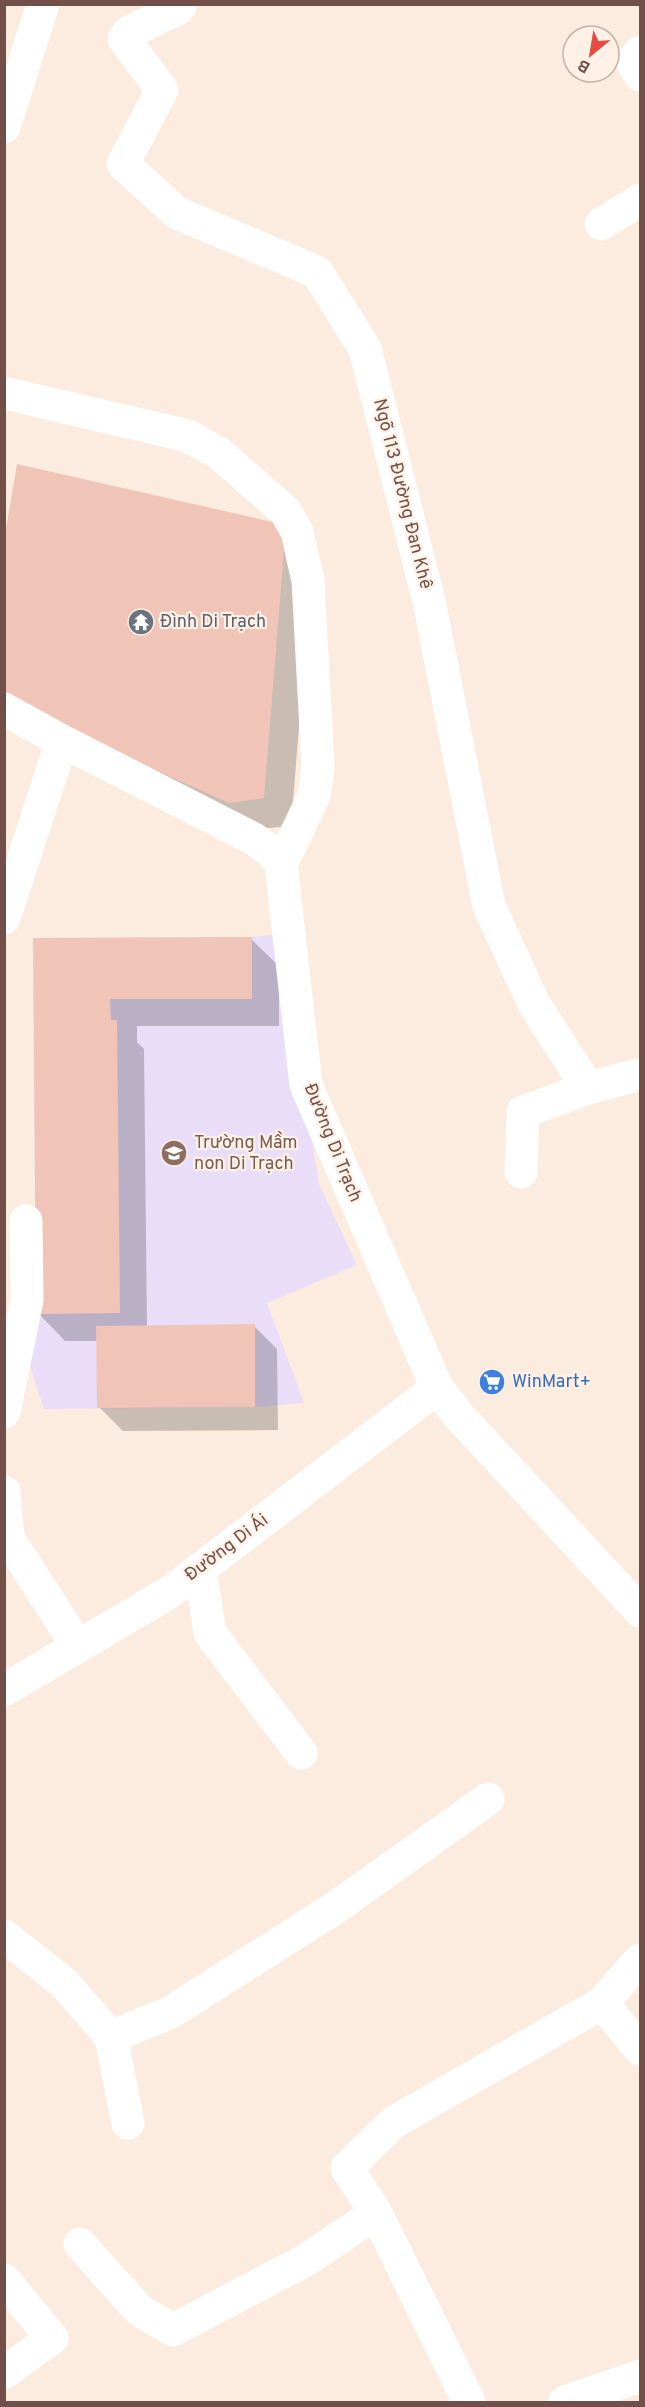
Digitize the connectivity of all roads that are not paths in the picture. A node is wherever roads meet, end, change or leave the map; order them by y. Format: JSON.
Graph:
{"nodes":[{"id":1,"x":43,"y":4,"type":"edge"},
{"id":2,"x":181,"y":4,"type":"edge"},
{"id":3,"x":640,"y":52,"type":"edge"},
{"id":4,"x":640,"y":75,"type":"edge"},
{"id":5,"x":4,"y":127,"type":"edge"},
{"id":6,"x":640,"y":200,"type":"edge"},
{"id":7,"x":601,"y":224,"type":"dead end"},
{"id":8,"x":4,"y":393,"type":"edge"},
{"id":9,"x":4,"y":709,"type":"edge"},
{"id":10,"x":62,"y":741,"type":"junction"},
{"id":11,"x":281,"y":865,"type":"junction"},
{"id":12,"x":4,"y":918,"type":"edge"},
{"id":13,"x":639,"y":1075,"type":"edge"},
{"id":14,"x":588,"y":1088,"type":"junction"},
{"id":15,"x":521,"y":1172,"type":"dead end"},
{"id":16,"x":26,"y":1221,"type":"dead end"},
{"id":17,"x":437,"y":1388,"type":"junction"},
{"id":18,"x":4,"y":1412,"type":"edge"},
{"id":19,"x":4,"y":1491,"type":"edge"},
{"id":20,"x":6,"y":1538,"type":"edge"},
{"id":21,"x":200,"y":1569,"type":"junction"},
{"id":22,"x":629,"y":1584,"type":"edge"},
{"id":23,"x":640,"y":1611,"type":"edge"},
{"id":24,"x":78,"y":1647,"type":"junction"},
{"id":25,"x":4,"y":1690,"type":"edge"},
{"id":26,"x":301,"y":1753,"type":"dead end"},
{"id":27,"x":488,"y":1799,"type":"dead end"},
{"id":28,"x":4,"y":1936,"type":"edge"},
{"id":29,"x":640,"y":1960,"type":"edge"},
{"id":30,"x":602,"y":2003,"type":"junction"},
{"id":31,"x":111,"y":2037,"type":"junction"},
{"id":32,"x":640,"y":2049,"type":"edge"},
{"id":33,"x":128,"y":2123,"type":"dead end"},
{"id":34,"x":376,"y":2213,"type":"junction"},
{"id":35,"x":80,"y":2244,"type":"dead end"},
{"id":36,"x":4,"y":2280,"type":"edge"},
{"id":37,"x":4,"y":2373,"type":"edge"},
{"id":38,"x":640,"y":2376,"type":"edge"},
{"id":39,"x":469,"y":2403,"type":"edge"},
{"id":40,"x":565,"y":2403,"type":"edge"}],
"edges":[{"from":1,"to":5,"type":"street"},
{"from":2,"to":14,"type":"street","name":"Ngõ 113 Đường Đan Khê"},
{"from":3,"to":4,"type":"street"},
{"from":6,"to":7,"type":"street"},
{"from":8,"to":11,"type":"street"},
{"from":9,"to":10,"type":"street"},
{"from":10,"to":11,"type":"street"},
{"from":10,"to":12,"type":"street"},
{"from":11,"to":17,"type":"street","name":"Đường Di Trạch"},
{"from":13,"to":14,"type":"street"},
{"from":14,"to":15,"type":"street"},
{"from":16,"to":18,"type":"street"},
{"from":17,"to":21,"type":"street","name":"Đường Di Ái"},
{"from":17,"to":22,"type":"street","name":"Đường Di Trạch"},
{"from":19,"to":20,"type":"street"},
{"from":20,"to":24,"type":"street"},
{"from":21,"to":24,"type":"street","name":"Đường Di Ái"},
{"from":21,"to":26,"type":"street"},
{"from":22,"to":23,"type":"street","name":"Đường Di Trạch"},
{"from":24,"to":25,"type":"street","name":"Đường Di Ái"},
{"from":27,"to":31,"type":"street"},
{"from":28,"to":31,"type":"street"},
{"from":29,"to":30,"type":"street"},
{"from":30,"to":32,"type":"street"},
{"from":30,"to":34,"type":"street"},
{"from":31,"to":33,"type":"street"},
{"from":34,"to":35,"type":"street"},
{"from":34,"to":39,"type":"street"},
{"from":36,"to":37,"type":"street"},
{"from":38,"to":40,"type":"street"}]}
